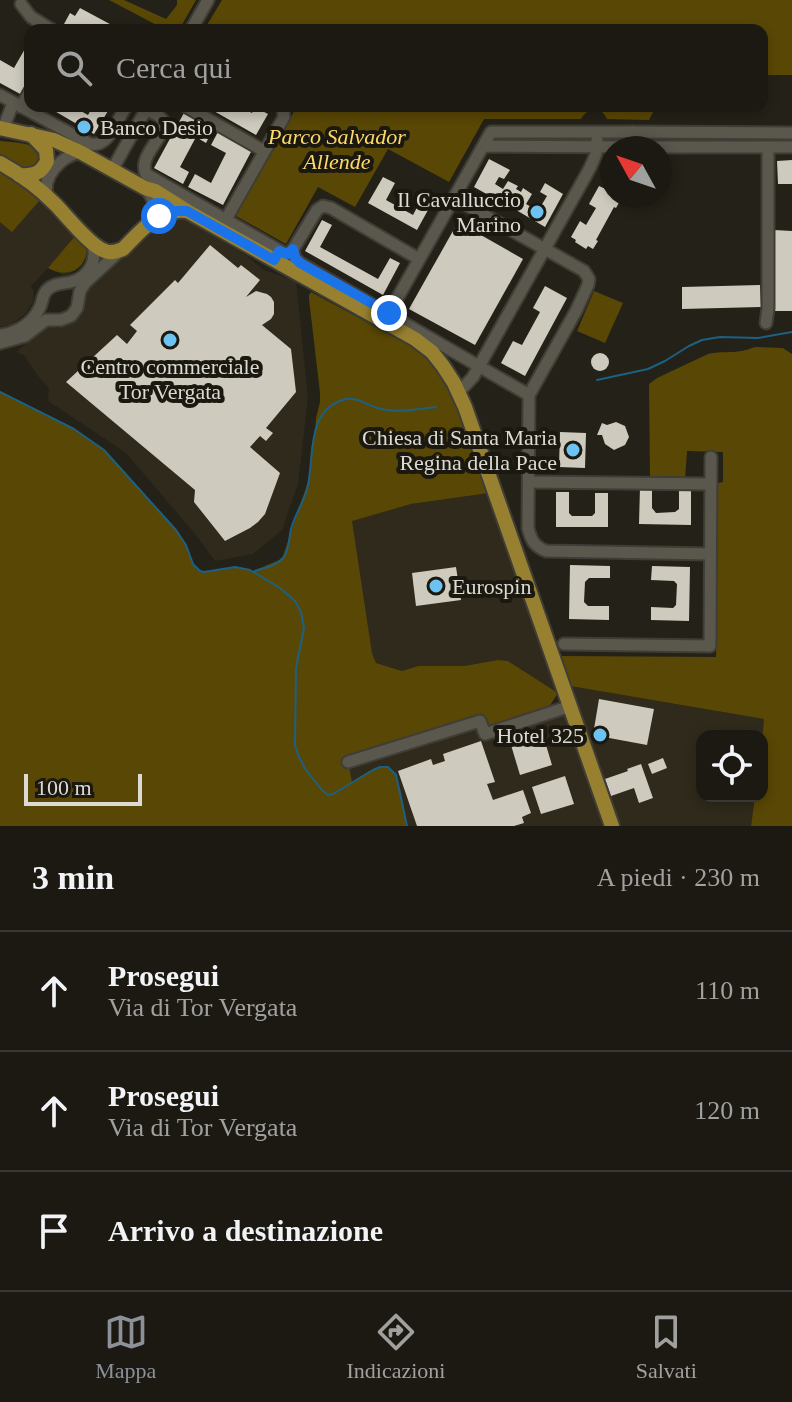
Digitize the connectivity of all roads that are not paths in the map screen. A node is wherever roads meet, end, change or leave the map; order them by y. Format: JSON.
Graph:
{"nodes":[{"id":1,"x":208,"y":0,"type":"edge"},
{"id":2,"x":21,"y":4,"type":"dead end"},
{"id":3,"x":42,"y":24,"type":"edge"},
{"id":4,"x":194,"y":24,"type":"edge"},
{"id":5,"x":0,"y":95,"type":"edge"},
{"id":6,"x":24,"y":97,"type":"edge"},
{"id":7,"x":17,"y":105,"type":"junction"},
{"id":8,"x":24,"y":109,"type":"edge"},
{"id":9,"x":30,"y":112,"type":"edge"},
{"id":10,"x":123,"y":112,"type":"edge"},
{"id":11,"x":142,"y":112,"type":"edge"},
{"id":12,"x":153,"y":112,"type":"edge"},
{"id":13,"x":196,"y":112,"type":"edge"},
{"id":14,"x":283,"y":112,"type":"edge"},
{"id":15,"x":1,"y":129,"type":"edge"},
{"id":16,"x":598,"y":132,"type":"junction"},
{"id":17,"x":633,"y":132,"type":"junction"},
{"id":18,"x":792,"y":133,"type":"edge"},
{"id":19,"x":31,"y":134,"type":"junction"},
{"id":20,"x":633,"y":136,"type":"edge"},
{"id":21,"x":483,"y":146,"type":"junction"},
{"id":22,"x":597,"y":147,"type":"junction"},
{"id":23,"x":672,"y":147,"type":"edge"},
{"id":24,"x":768,"y":147,"type":"junction"},
{"id":25,"x":792,"y":147,"type":"edge"},
{"id":26,"x":264,"y":151,"type":"junction"},
{"id":27,"x":80,"y":152,"type":"junction"},
{"id":28,"x":0,"y":163,"type":"edge"},
{"id":29,"x":112,"y":170,"type":"junction"},
{"id":30,"x":19,"y":175,"type":"junction"},
{"id":31,"x":145,"y":188,"type":"junction"},
{"id":32,"x":48,"y":198,"type":"junction"},
{"id":33,"x":454,"y":198,"type":"junction"},
{"id":34,"x":187,"y":211,"type":"junction"},
{"id":35,"x":153,"y":221,"type":"junction"},
{"id":36,"x":225,"y":221,"type":"junction"},
{"id":37,"x":92,"y":242,"type":"junction"},
{"id":38,"x":123,"y":249,"type":"junction"},
{"id":39,"x":545,"y":249,"type":"junction"},
{"id":40,"x":283,"y":254,"type":"junction"},
{"id":41,"x":419,"y":259,"type":"junction"},
{"id":42,"x":42,"y":302,"type":"junction"},
{"id":43,"x":389,"y":313,"type":"junction"},
{"id":44,"x":54,"y":320,"type":"junction"},
{"id":45,"x":766,"y":323,"type":"dead end"},
{"id":46,"x":0,"y":335,"type":"edge"},
{"id":47,"x":0,"y":343,"type":"edge"},
{"id":48,"x":479,"y":367,"type":"junction"},
{"id":49,"x":459,"y":392,"type":"junction"},
{"id":50,"x":529,"y":395,"type":"junction"},
{"id":51,"x":711,"y":457,"type":"dead end"},
{"id":52,"x":530,"y":482,"type":"junction"},
{"id":53,"x":711,"y":484,"type":"junction"},
{"id":54,"x":710,"y":554,"type":"junction"},
{"id":55,"x":564,"y":644,"type":"dead end"},
{"id":56,"x":571,"y":706,"type":"junction"},
{"id":57,"x":348,"y":762,"type":"dead end"},
{"id":58,"x":612,"y":826,"type":"edge"}],
"edges":[{"from":1,"to":4,"type":"street"},
{"from":2,"to":3,"type":"street"},
{"from":5,"to":7,"type":"street"},
{"from":6,"to":7,"type":"street"},
{"from":7,"to":8,"type":"street"},
{"from":7,"to":15,"type":"street"},
{"from":9,"to":10,"type":"street"},
{"from":11,"to":29,"type":"street"},
{"from":12,"to":36,"type":"street"},
{"from":13,"to":26,"type":"street"},
{"from":14,"to":26,"type":"street"},
{"from":15,"to":19,"type":"main road"},
{"from":16,"to":17,"type":"street"},
{"from":16,"to":21,"type":"street"},
{"from":16,"to":22,"type":"street"},
{"from":17,"to":18,"type":"street"},
{"from":17,"to":20,"type":"street"},
{"from":19,"to":27,"type":"main road"},
{"from":19,"to":30,"type":"main road"},
{"from":21,"to":22,"type":"street"},
{"from":21,"to":33,"type":"street"},
{"from":22,"to":39,"type":"street"},
{"from":23,"to":24,"type":"street"},
{"from":24,"to":25,"type":"street"},
{"from":24,"to":45,"type":"street"},
{"from":26,"to":36,"type":"street"},
{"from":27,"to":29,"type":"main road"},
{"from":27,"to":32,"type":"street"},
{"from":28,"to":30,"type":"main road"},
{"from":29,"to":31,"type":"main road"},
{"from":30,"to":32,"type":"main road"},
{"from":31,"to":34,"type":"main road"},
{"from":31,"to":35,"type":"street"},
{"from":32,"to":37,"type":"main road"},
{"from":33,"to":39,"type":"street"},
{"from":33,"to":41,"type":"street"},
{"from":34,"to":35,"type":"main road"},
{"from":34,"to":40,"type":"main road"},
{"from":35,"to":38,"type":"main road"},
{"from":36,"to":40,"type":"street"},
{"from":37,"to":38,"type":"main road"},
{"from":37,"to":42,"type":"street"},
{"from":38,"to":44,"type":"street"},
{"from":39,"to":48,"type":"street"},
{"from":39,"to":50,"type":"street"},
{"from":40,"to":41,"type":"street"},
{"from":40,"to":43,"type":"street"},
{"from":40,"to":49,"type":"main road"},
{"from":41,"to":43,"type":"street"},
{"from":42,"to":44,"type":"street"},
{"from":42,"to":46,"type":"street"},
{"from":43,"to":48,"type":"street"},
{"from":44,"to":47,"type":"street"},
{"from":48,"to":49,"type":"street"},
{"from":48,"to":50,"type":"street"},
{"from":49,"to":56,"type":"main road"},
{"from":50,"to":52,"type":"street"},
{"from":51,"to":53,"type":"street"},
{"from":52,"to":53,"type":"street"},
{"from":52,"to":54,"type":"street"},
{"from":53,"to":54,"type":"street"},
{"from":54,"to":55,"type":"street"},
{"from":56,"to":57,"type":"street"},
{"from":56,"to":58,"type":"main road"}]}
